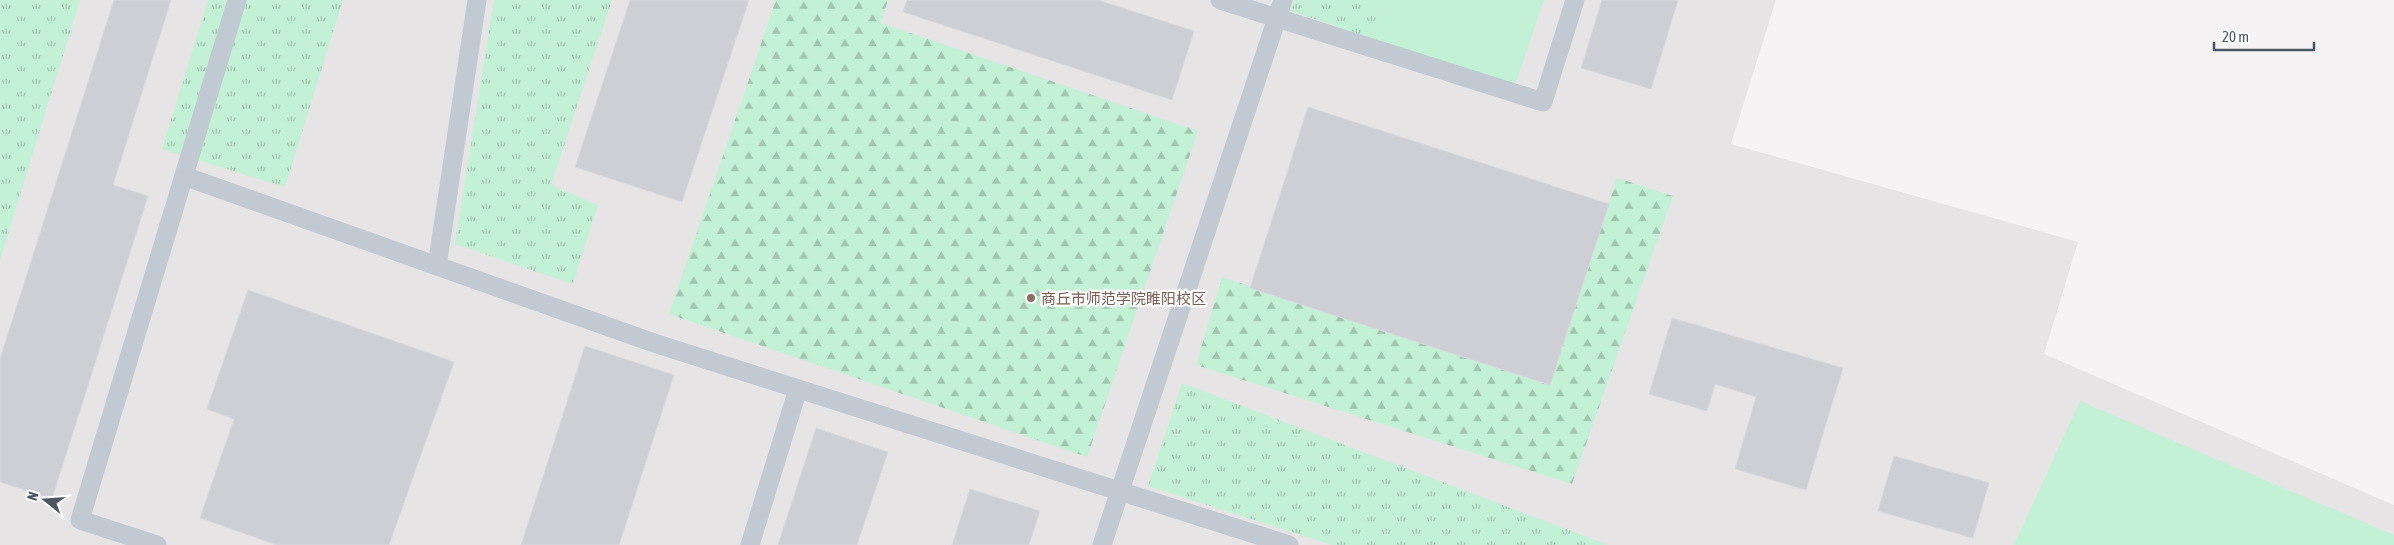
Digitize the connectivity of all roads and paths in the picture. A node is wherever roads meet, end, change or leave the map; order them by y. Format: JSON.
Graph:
{"nodes":[{"id":1,"x":238,"y":0,"type":"edge"},
{"id":2,"x":478,"y":0,"type":"edge"},
{"id":3,"x":1220,"y":0,"type":"edge"},
{"id":4,"x":1283,"y":0,"type":"edge"},
{"id":5,"x":1575,"y":0,"type":"edge"},
{"id":6,"x":1277,"y":19,"type":"junction"},
{"id":7,"x":184,"y":176,"type":"junction"},
{"id":8,"x":437,"y":266,"type":"junction"},
{"id":9,"x":798,"y":389,"type":"junction"},
{"id":10,"x":1119,"y":491,"type":"junction"},
{"id":11,"x":157,"y":545,"type":"edge"},
{"id":12,"x":750,"y":545,"type":"edge"},
{"id":13,"x":1102,"y":545,"type":"edge"},
{"id":14,"x":1289,"y":545,"type":"edge"}],
"edges":[{"from":1,"to":7,"type":"lane"},
{"from":2,"to":8,"type":"lane"},
{"from":3,"to":6,"type":"lane"},
{"from":4,"to":6,"type":"lane"},
{"from":5,"to":6,"type":"lane"},
{"from":6,"to":10,"type":"lane"},
{"from":7,"to":8,"type":"lane"},
{"from":7,"to":11,"type":"lane"},
{"from":8,"to":9,"type":"lane"},
{"from":9,"to":10,"type":"lane"},
{"from":9,"to":12,"type":"lane"},
{"from":10,"to":13,"type":"lane"},
{"from":10,"to":14,"type":"lane"}]}
